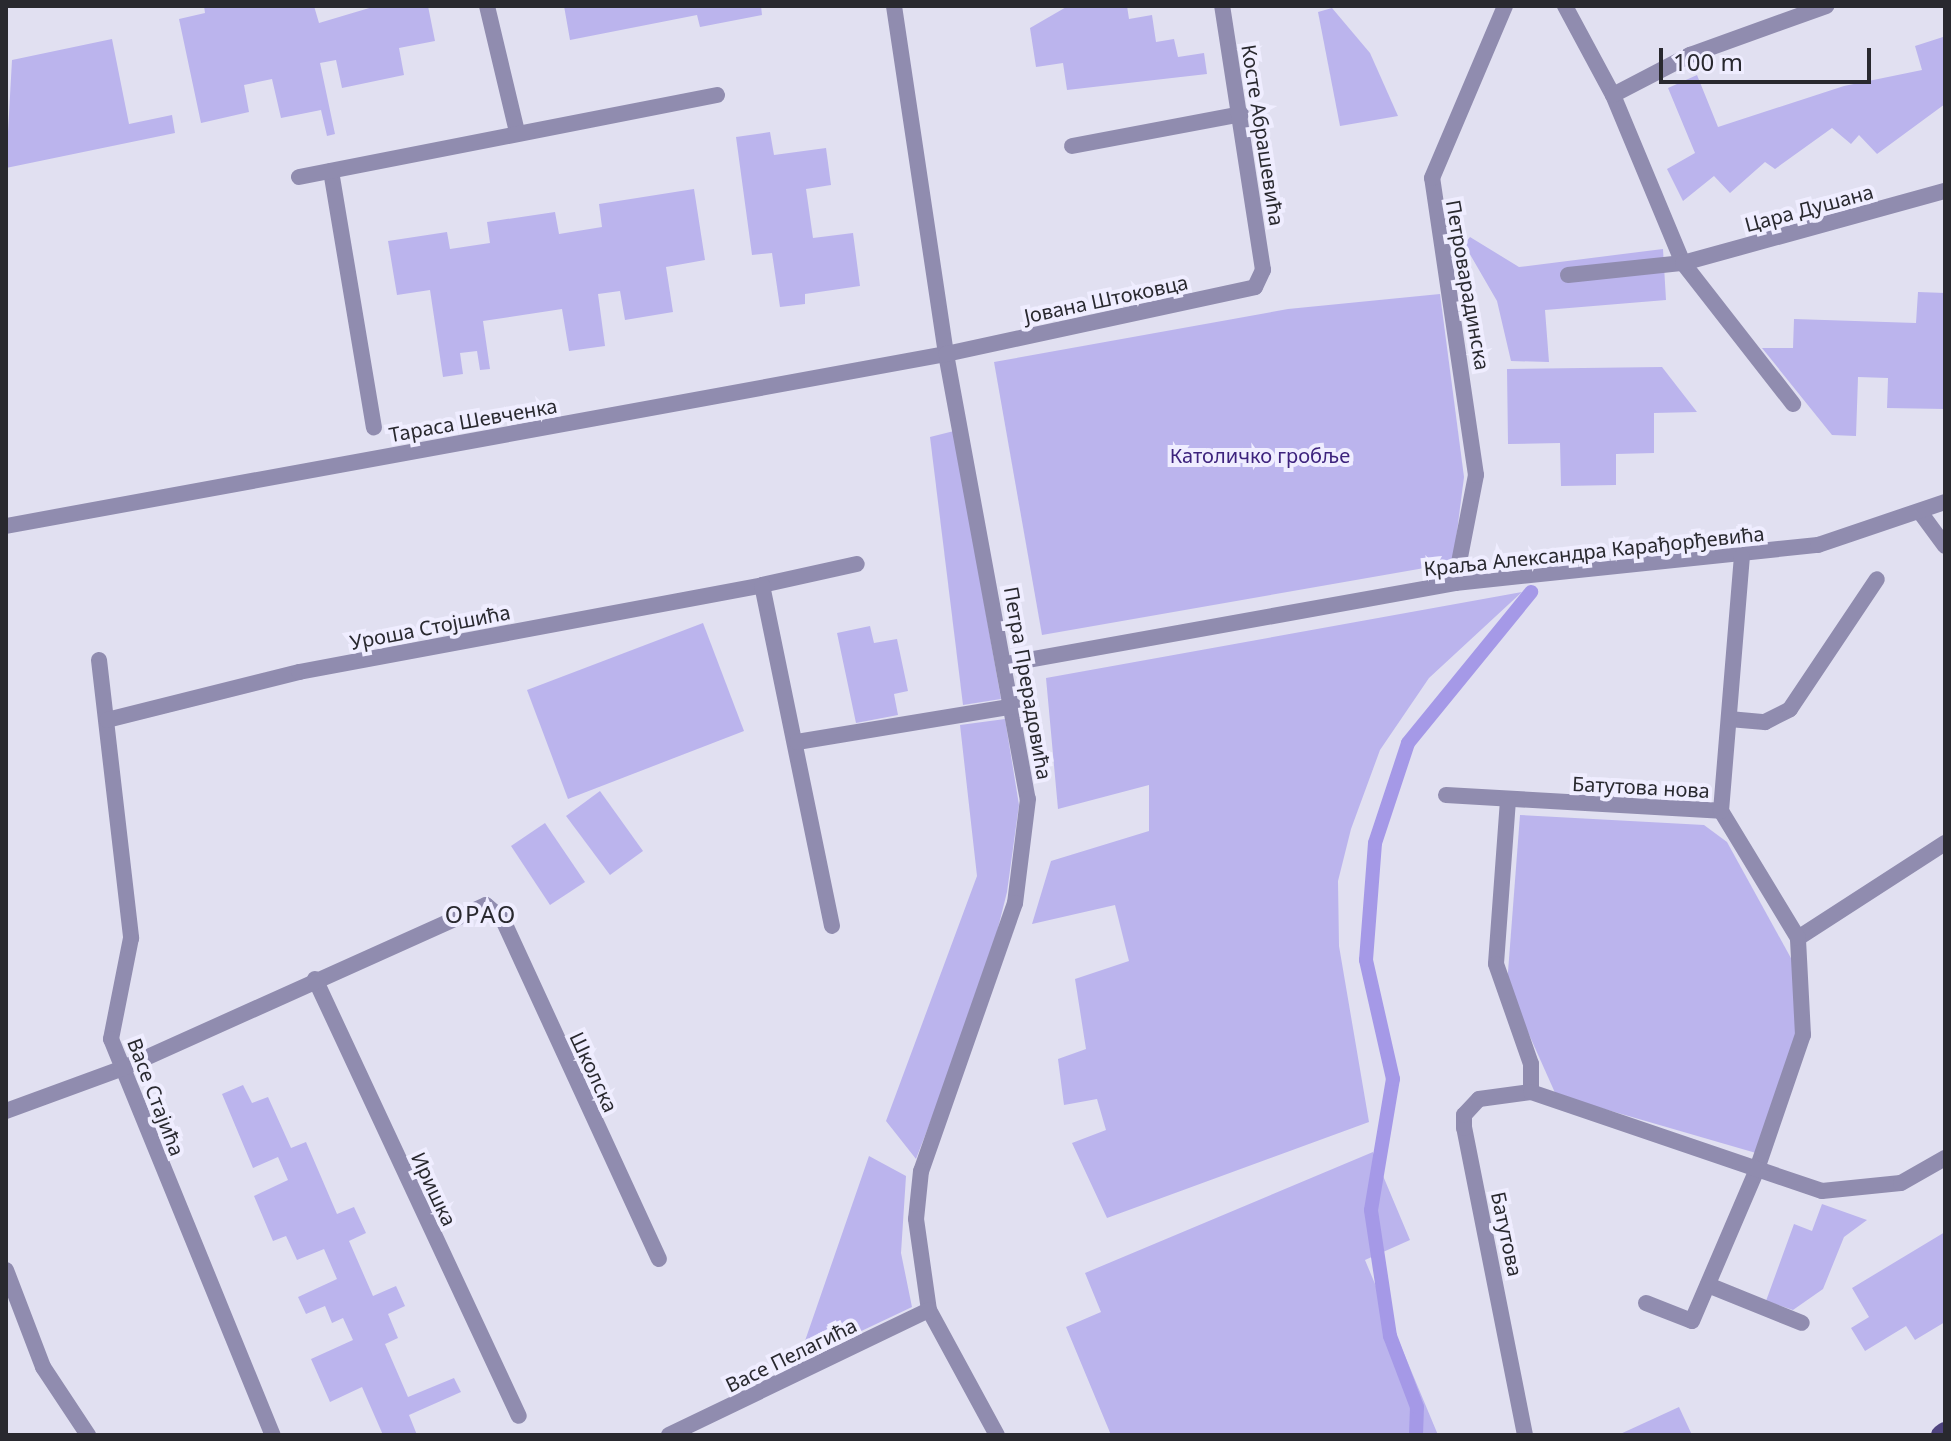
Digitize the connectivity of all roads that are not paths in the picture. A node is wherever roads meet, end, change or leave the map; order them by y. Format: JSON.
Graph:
{"nodes":[{"id":1,"x":487,"y":6,"type":"edge"},
{"id":2,"x":894,"y":6,"type":"edge"},
{"id":3,"x":1222,"y":6,"type":"edge"},
{"id":4,"x":1505,"y":6,"type":"edge"},
{"id":5,"x":1565,"y":6,"type":"edge"},
{"id":6,"x":1826,"y":6,"type":"edge"},
{"id":7,"x":717,"y":95,"type":"dead end"},
{"id":8,"x":1613,"y":95,"type":"junction"},
{"id":9,"x":1241,"y":114,"type":"junction"},
{"id":10,"x":517,"y":132,"type":"junction"},
{"id":11,"x":1072,"y":146,"type":"dead end"},
{"id":12,"x":331,"y":171,"type":"junction"},
{"id":13,"x":299,"y":177,"type":"dead end"},
{"id":14,"x":1945,"y":191,"type":"edge"},
{"id":15,"x":1683,"y":263,"type":"junction"},
{"id":16,"x":1263,"y":270,"type":"joint"},
{"id":17,"x":1568,"y":275,"type":"dead end"},
{"id":18,"x":946,"y":354,"type":"junction"},
{"id":19,"x":1793,"y":404,"type":"dead end"},
{"id":20,"x":374,"y":427,"type":"dead end"},
{"id":21,"x":1945,"y":502,"type":"edge"},
{"id":22,"x":1920,"y":512,"type":"junction"},
{"id":23,"x":6,"y":526,"type":"edge"},
{"id":24,"x":1945,"y":546,"type":"edge"},
{"id":25,"x":1742,"y":557,"type":"junction"},
{"id":26,"x":857,"y":564,"type":"dead end"},
{"id":27,"x":1877,"y":579,"type":"dead end"},
{"id":28,"x":1455,"y":583,"type":"junction"},
{"id":29,"x":762,"y":585,"type":"junction"},
{"id":30,"x":99,"y":660,"type":"dead end"},
{"id":31,"x":1006,"y":664,"type":"junction"},
{"id":32,"x":1014,"y":706,"type":"junction"},
{"id":33,"x":1729,"y":719,"type":"junction"},
{"id":34,"x":107,"y":720,"type":"junction"},
{"id":35,"x":797,"y":742,"type":"junction"},
{"id":36,"x":1446,"y":795,"type":"dead end"},
{"id":37,"x":1508,"y":800,"type":"junction"},
{"id":38,"x":1721,"y":811,"type":"junction"},
{"id":39,"x":1945,"y":843,"type":"edge"},
{"id":40,"x":832,"y":926,"type":"dead end"},
{"id":41,"x":1798,"y":938,"type":"junction"},
{"id":42,"x":315,"y":979,"type":"junction"},
{"id":43,"x":121,"y":1069,"type":"junction"},
{"id":44,"x":1531,"y":1092,"type":"junction"},
{"id":45,"x":6,"y":1111,"type":"edge"},
{"id":46,"x":1945,"y":1158,"type":"edge"},
{"id":47,"x":1757,"y":1169,"type":"junction"},
{"id":48,"x":659,"y":1259,"type":"dead end"},
{"id":49,"x":6,"y":1270,"type":"edge"},
{"id":50,"x":1708,"y":1285,"type":"junction"},
{"id":51,"x":1646,"y":1303,"type":"dead end"},
{"id":52,"x":929,"y":1310,"type":"junction"},
{"id":53,"x":1802,"y":1323,"type":"dead end"},
{"id":54,"x":519,"y":1416,"type":"dead end"},
{"id":55,"x":88,"y":1435,"type":"edge"},
{"id":56,"x":273,"y":1435,"type":"edge"},
{"id":57,"x":669,"y":1435,"type":"edge"},
{"id":58,"x":997,"y":1435,"type":"edge"},
{"id":59,"x":1525,"y":1435,"type":"edge"}],
"edges":[{"from":1,"to":10,"type":"street"},
{"from":2,"to":18,"type":"street","name":"Петра Прерадовића"},
{"from":3,"to":9,"type":"street","name":"Косте Абрашевића"},
{"from":4,"to":28,"type":"street","name":"Петроварадинска"},
{"from":5,"to":8,"type":"street"},
{"from":6,"to":8,"type":"street"},
{"from":7,"to":10,"type":"street"},
{"from":8,"to":15,"type":"street"},
{"from":9,"to":11,"type":"street"},
{"from":9,"to":16,"type":"street","name":"Косте Абрашевића"},
{"from":10,"to":12,"type":"street"},
{"from":12,"to":13,"type":"street"},
{"from":12,"to":20,"type":"street"},
{"from":14,"to":15,"type":"street","name":"Цара Душана"},
{"from":15,"to":17,"type":"street","name":"Цара Душана"},
{"from":15,"to":19,"type":"street"},
{"from":16,"to":18,"type":"street","name":"Јована Штоковца"},
{"from":18,"to":23,"type":"street","name":"Тараса Шевченка"},
{"from":18,"to":31,"type":"street","name":"Петра Прерадовића"},
{"from":21,"to":22,"type":"street","name":"Краља Александра Карађорђевића"},
{"from":22,"to":24,"type":"street"},
{"from":22,"to":25,"type":"street","name":"Краља Александра Карађорђевића"},
{"from":25,"to":28,"type":"street","name":"Краља Александра Карађорђевића"},
{"from":25,"to":33,"type":"street"},
{"from":26,"to":29,"type":"street","name":"Уроша Стојшића"},
{"from":27,"to":33,"type":"street"},
{"from":28,"to":31,"type":"street","name":"Краља Александра Карађорђевића"},
{"from":29,"to":34,"type":"street","name":"Уроша Стојшића"},
{"from":29,"to":35,"type":"street"},
{"from":30,"to":34,"type":"street","name":"Васе Стајића"},
{"from":31,"to":32,"type":"street","name":"Петра Прерадовића"},
{"from":32,"to":35,"type":"street"},
{"from":32,"to":52,"type":"street","name":"Петра Прерадовића"},
{"from":33,"to":38,"type":"street"},
{"from":34,"to":43,"type":"street","name":"Васе Стајића"},
{"from":35,"to":40,"type":"street"},
{"from":36,"to":37,"type":"street","name":"Батутова нова"},
{"from":37,"to":38,"type":"street","name":"Батутова нова"},
{"from":37,"to":44,"type":"street"},
{"from":38,"to":41,"type":"street","name":"Батутова нова"},
{"from":39,"to":41,"type":"street"},
{"from":41,"to":47,"type":"street","name":"Батутова нова"},
{"from":42,"to":43,"type":"street"},
{"from":42,"to":48,"type":"street","name":"Школска"},
{"from":42,"to":54,"type":"street","name":"Иришка"},
{"from":43,"to":45,"type":"street"},
{"from":43,"to":56,"type":"street","name":"Васе Стајића"},
{"from":44,"to":47,"type":"street"},
{"from":44,"to":59,"type":"street","name":"Батутова"},
{"from":46,"to":47,"type":"street"},
{"from":47,"to":50,"type":"street","name":"Батутова нова"},
{"from":49,"to":55,"type":"street"},
{"from":50,"to":51,"type":"street","name":"Батутова нова"},
{"from":50,"to":53,"type":"street"},
{"from":52,"to":57,"type":"street","name":"Васе Пелагића"},
{"from":52,"to":58,"type":"street","name":"Петра Прерадовића"}]}
